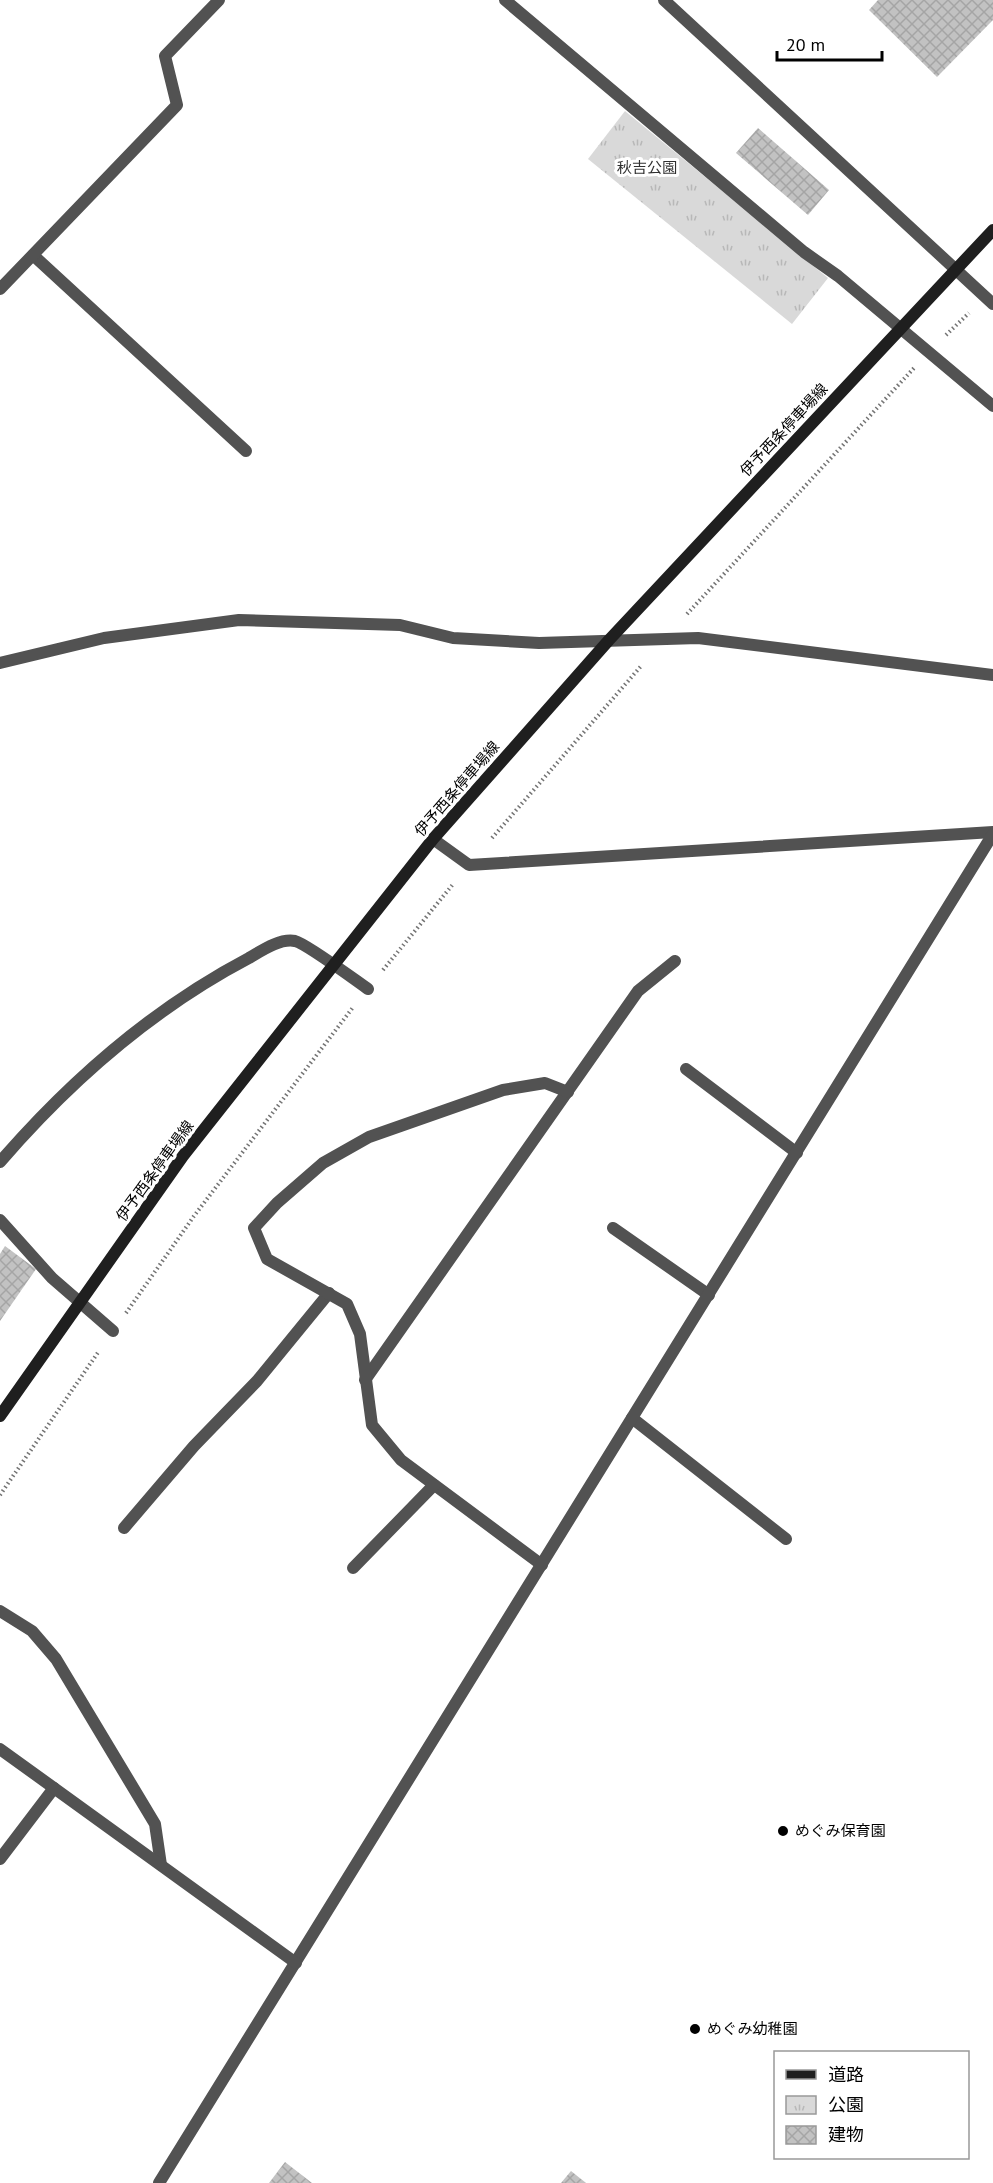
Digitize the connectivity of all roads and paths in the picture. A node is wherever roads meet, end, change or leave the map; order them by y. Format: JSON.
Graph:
{"nodes":[{"id":1,"x":219,"y":0,"type":"edge"},
{"id":2,"x":505,"y":0,"type":"edge"},
{"id":3,"x":664,"y":0,"type":"edge"},
{"id":4,"x":993,"y":230,"type":"edge"},
{"id":5,"x":33,"y":255,"type":"junction"},
{"id":6,"x":956,"y":269,"type":"junction"},
{"id":7,"x":0,"y":289,"type":"edge"},
{"id":8,"x":993,"y":304,"type":"edge"},
{"id":9,"x":899,"y":329,"type":"junction"},
{"id":10,"x":993,"y":406,"type":"edge"},
{"id":11,"x":246,"y":451,"type":"dead end"},
{"id":12,"x":609,"y":640,"type":"junction"},
{"id":13,"x":0,"y":663,"type":"edge"},
{"id":14,"x":993,"y":675,"type":"edge"},
{"id":15,"x":993,"y":833,"type":"edge"},
{"id":16,"x":433,"y":839,"type":"junction"},
{"id":17,"x":675,"y":961,"type":"dead end"},
{"id":18,"x":332,"y":965,"type":"junction"},
{"id":19,"x":368,"y":988,"type":"dead end"},
{"id":20,"x":686,"y":1069,"type":"dead end"},
{"id":21,"x":568,"y":1092,"type":"junction"},
{"id":22,"x":796,"y":1153,"type":"junction"},
{"id":23,"x":0,"y":1162,"type":"edge"},
{"id":24,"x":0,"y":1220,"type":"edge"},
{"id":25,"x":613,"y":1227,"type":"dead end"},
{"id":26,"x":329,"y":1293,"type":"junction"},
{"id":27,"x":708,"y":1295,"type":"junction"},
{"id":28,"x":79,"y":1302,"type":"junction"},
{"id":29,"x":113,"y":1331,"type":"dead end"},
{"id":30,"x":364,"y":1380,"type":"junction"},
{"id":31,"x":0,"y":1416,"type":"edge"},
{"id":32,"x":633,"y":1418,"type":"junction"},
{"id":33,"x":434,"y":1485,"type":"junction"},
{"id":34,"x":124,"y":1528,"type":"dead end"},
{"id":35,"x":786,"y":1539,"type":"dead end"},
{"id":36,"x":542,"y":1565,"type":"junction"},
{"id":37,"x":353,"y":1568,"type":"dead end"},
{"id":38,"x":0,"y":1611,"type":"edge"},
{"id":39,"x":0,"y":1749,"type":"edge"},
{"id":40,"x":54,"y":1788,"type":"junction"},
{"id":41,"x":0,"y":1858,"type":"edge"},
{"id":42,"x":161,"y":1865,"type":"junction"},
{"id":43,"x":296,"y":1963,"type":"junction"},
{"id":44,"x":159,"y":2183,"type":"edge"}],
"edges":[{"from":1,"to":5,"type":"street"},
{"from":2,"to":9,"type":"street"},
{"from":3,"to":6,"type":"street"},
{"from":4,"to":6,"type":"main road","name":"伊予西条停車場線"},
{"from":5,"to":7,"type":"street"},
{"from":5,"to":11,"type":"street"},
{"from":6,"to":8,"type":"street"},
{"from":6,"to":9,"type":"main road","name":"伊予西条停車場線"},
{"from":9,"to":10,"type":"street"},
{"from":9,"to":12,"type":"main road","name":"伊予西条停車場線"},
{"from":12,"to":13,"type":"street"},
{"from":12,"to":14,"type":"street"},
{"from":12,"to":16,"type":"main road","name":"伊予西条停車場線"},
{"from":15,"to":16,"type":"street"},
{"from":15,"to":22,"type":"street"},
{"from":16,"to":18,"type":"main road","name":"伊予西条停車場線"},
{"from":17,"to":21,"type":"street"},
{"from":18,"to":19,"type":"street"},
{"from":18,"to":23,"type":"street"},
{"from":18,"to":28,"type":"main road","name":"伊予西条停車場線"},
{"from":20,"to":22,"type":"street"},
{"from":21,"to":26,"type":"street"},
{"from":21,"to":30,"type":"street"},
{"from":22,"to":27,"type":"street"},
{"from":24,"to":28,"type":"street"},
{"from":25,"to":27,"type":"street"},
{"from":26,"to":30,"type":"street"},
{"from":26,"to":34,"type":"street"},
{"from":27,"to":32,"type":"street"},
{"from":28,"to":29,"type":"street"},
{"from":28,"to":31,"type":"main road","name":"伊予西条停車場線"},
{"from":30,"to":33,"type":"street"},
{"from":32,"to":35,"type":"street"},
{"from":32,"to":36,"type":"street"},
{"from":33,"to":36,"type":"street"},
{"from":33,"to":37,"type":"street"},
{"from":36,"to":43,"type":"street"},
{"from":38,"to":42,"type":"street"},
{"from":39,"to":40,"type":"street"},
{"from":40,"to":41,"type":"street"},
{"from":40,"to":42,"type":"street"},
{"from":42,"to":43,"type":"street"},
{"from":43,"to":44,"type":"street"}]}
